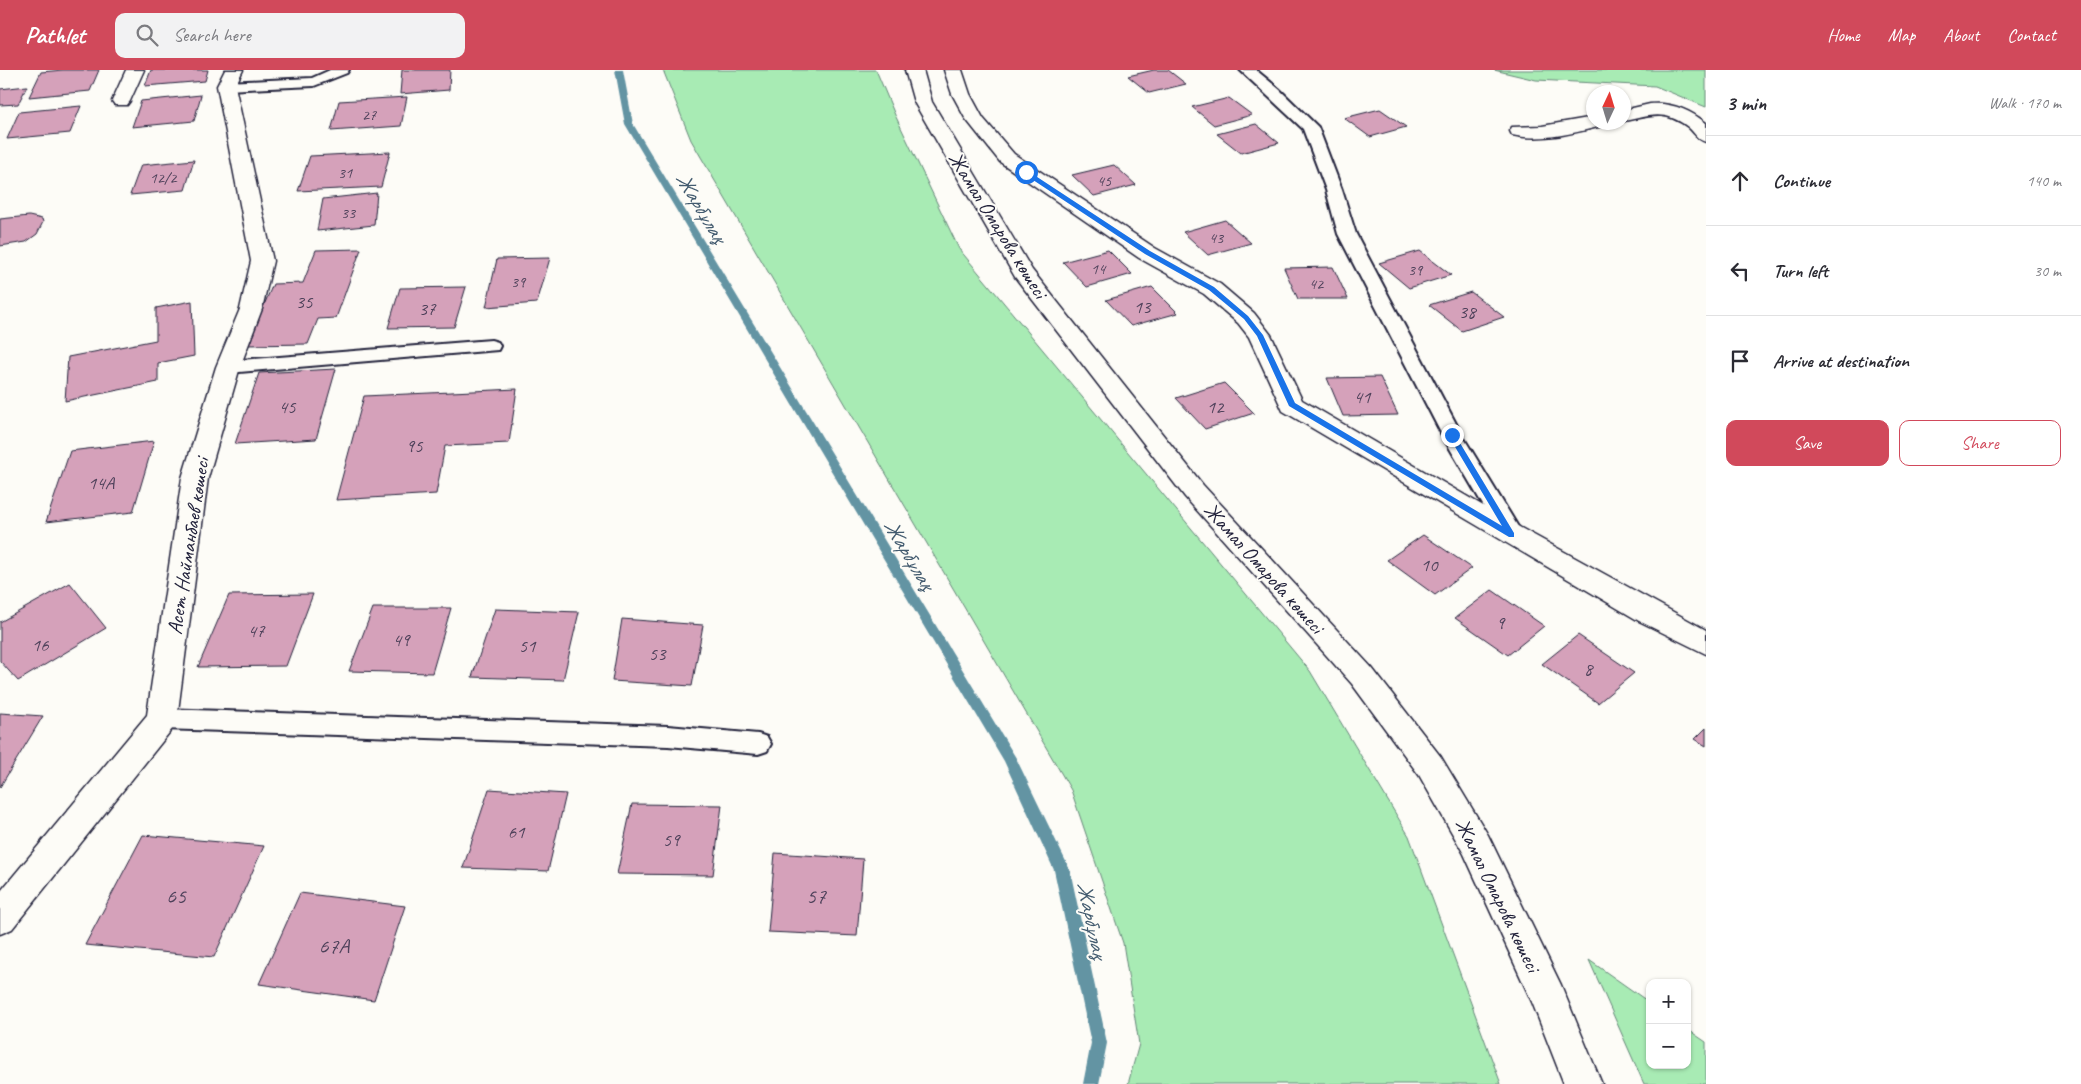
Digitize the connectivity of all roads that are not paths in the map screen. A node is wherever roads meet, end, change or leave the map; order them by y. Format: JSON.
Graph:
{"nodes":[{"id":1,"x":135,"y":70,"type":"edge"},
{"id":2,"x":342,"y":70,"type":"edge"},
{"id":3,"x":914,"y":70,"type":"edge"},
{"id":4,"x":953,"y":70,"type":"edge"},
{"id":5,"x":1247,"y":70,"type":"edge"},
{"id":6,"x":230,"y":78,"type":"edge"},
{"id":7,"x":121,"y":101,"type":"dead end"},
{"id":8,"x":1631,"y":114,"type":"edge"},
{"id":9,"x":1586,"y":124,"type":"edge"},
{"id":10,"x":1520,"y":131,"type":"dead end"},
{"id":11,"x":1706,"y":136,"type":"edge"},
{"id":12,"x":491,"y":346,"type":"dead end"},
{"id":13,"x":228,"y":367,"type":"junction"},
{"id":14,"x":1512,"y":535,"type":"junction"},
{"id":15,"x":1706,"y":643,"type":"edge"},
{"id":16,"x":162,"y":719,"type":"junction"},
{"id":17,"x":758,"y":744,"type":"dead end"},
{"id":18,"x":0,"y":918,"type":"edge"},
{"id":19,"x":1583,"y":1084,"type":"edge"}],
"edges":[{"from":1,"to":7,"type":"street"},
{"from":2,"to":6,"type":"lane"},
{"from":3,"to":19,"type":"street","name":"Жамал Омарова көшесі"},
{"from":4,"to":14,"type":"street"},
{"from":5,"to":14,"type":"lane"},
{"from":6,"to":13,"type":"street","name":"Асет Найманбаев көшесі"},
{"from":8,"to":11,"type":"street"},
{"from":9,"to":10,"type":"street"},
{"from":12,"to":13,"type":"lane"},
{"from":13,"to":16,"type":"street","name":"Асет Найманбаев көшесі"},
{"from":14,"to":15,"type":"street"},
{"from":16,"to":17,"type":"lane"},
{"from":16,"to":18,"type":"street"}]}
